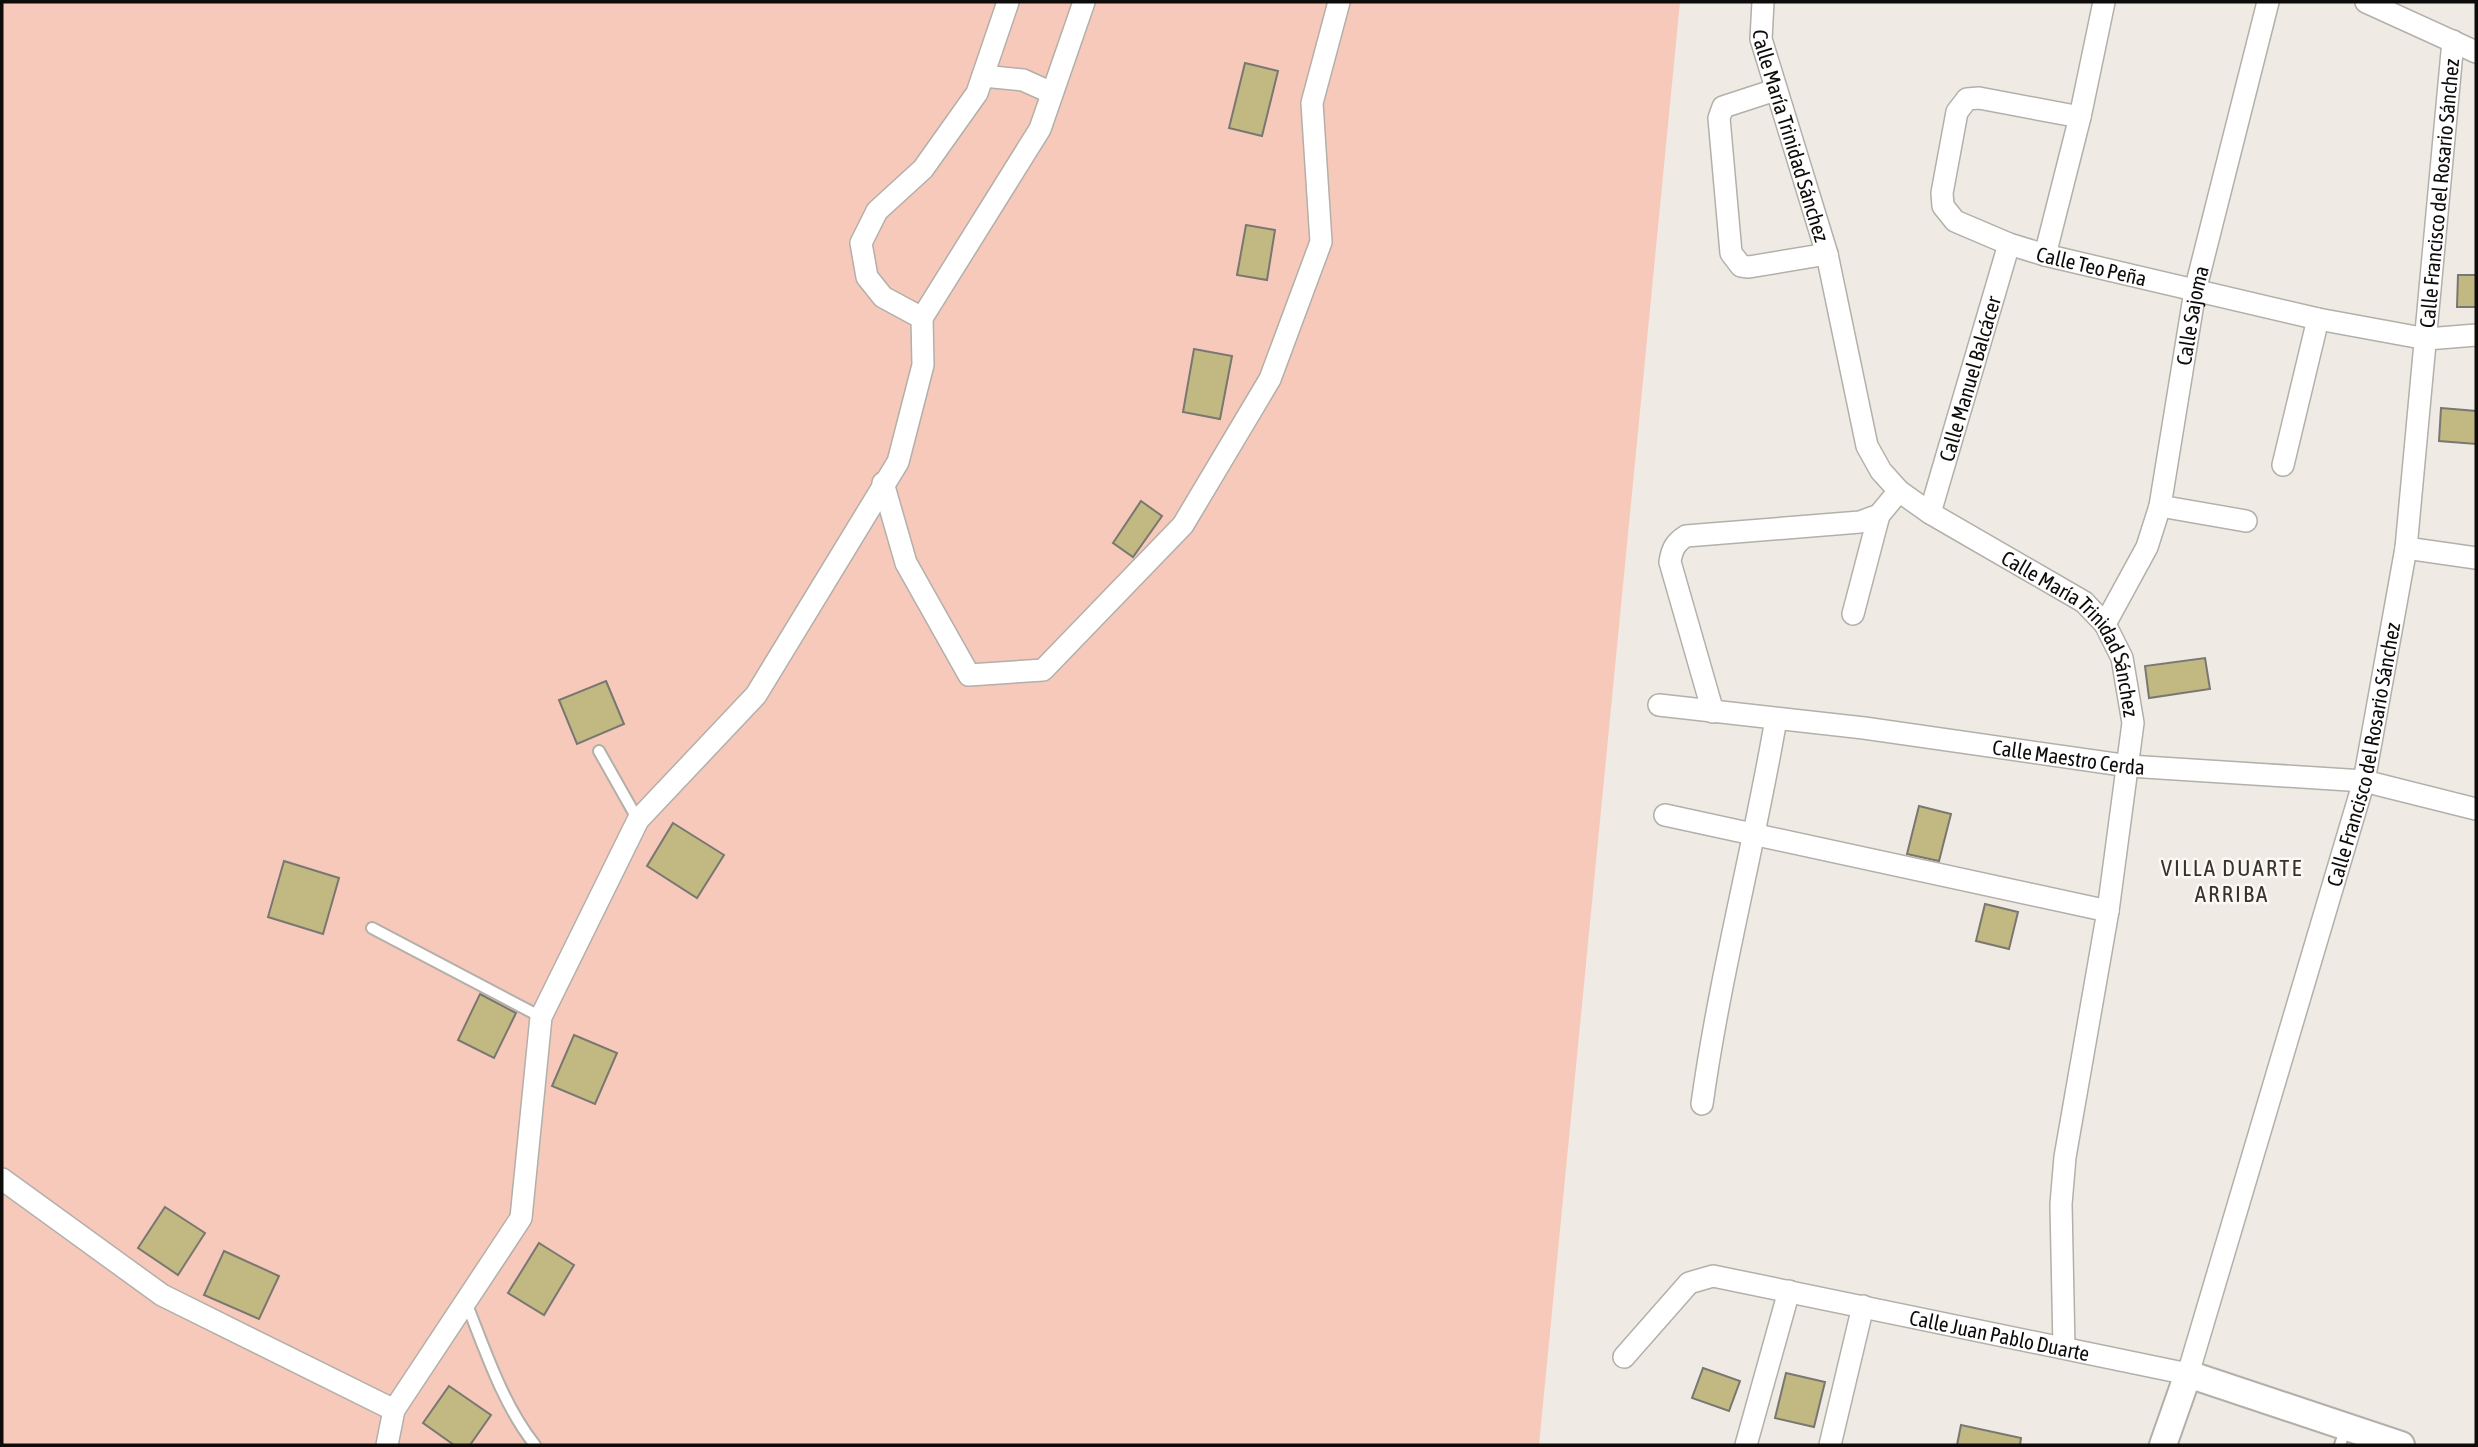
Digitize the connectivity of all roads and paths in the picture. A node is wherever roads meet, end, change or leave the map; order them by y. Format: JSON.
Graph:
{"nodes":[{"id":1,"x":1008,"y":2,"type":"edge"},
{"id":2,"x":1084,"y":2,"type":"edge"},
{"id":3,"x":1339,"y":2,"type":"edge"},
{"id":4,"x":1763,"y":2,"type":"edge"},
{"id":5,"x":2104,"y":2,"type":"edge"},
{"id":6,"x":2268,"y":2,"type":"edge"},
{"id":7,"x":2365,"y":2,"type":"edge"},
{"id":8,"x":2453,"y":41,"type":"junction"},
{"id":9,"x":2476,"y":52,"type":"edge"},
{"id":10,"x":983,"y":76,"type":"junction"},
{"id":11,"x":1775,"y":90,"type":"junction"},
{"id":12,"x":1052,"y":93,"type":"junction"},
{"id":13,"x":2080,"y":117,"type":"junction"},
{"id":14,"x":2009,"y":244,"type":"junction"},
{"id":15,"x":1828,"y":254,"type":"junction"},
{"id":16,"x":2045,"y":255,"type":"junction"},
{"id":17,"x":2194,"y":291,"type":"junction"},
{"id":18,"x":922,"y":318,"type":"junction"},
{"id":19,"x":2318,"y":319,"type":"junction"},
{"id":20,"x":2476,"y":335,"type":"edge"},
{"id":21,"x":2427,"y":338,"type":"junction"},
{"id":22,"x":2283,"y":465,"type":"dead end"},
{"id":23,"x":883,"y":483,"type":"junction"},
{"id":24,"x":1899,"y":491,"type":"junction"},
{"id":25,"x":2160,"y":506,"type":"junction"},
{"id":26,"x":1930,"y":513,"type":"junction"},
{"id":27,"x":1879,"y":515,"type":"junction"},
{"id":28,"x":2246,"y":521,"type":"dead end"},
{"id":29,"x":2406,"y":548,"type":"junction"},
{"id":30,"x":2476,"y":558,"type":"edge"},
{"id":31,"x":1853,"y":614,"type":"dead end"},
{"id":32,"x":2105,"y":624,"type":"junction"},
{"id":33,"x":1659,"y":705,"type":"dead end"},
{"id":34,"x":1713,"y":712,"type":"junction"},
{"id":35,"x":1776,"y":719,"type":"junction"},
{"id":36,"x":599,"y":751,"type":"dead end"},
{"id":37,"x":2129,"y":766,"type":"junction"},
{"id":38,"x":2364,"y":781,"type":"junction"},
{"id":39,"x":2476,"y":809,"type":"edge"},
{"id":40,"x":1665,"y":815,"type":"dead end"},
{"id":41,"x":638,"y":820,"type":"junction"},
{"id":42,"x":1756,"y":837,"type":"junction"},
{"id":43,"x":2108,"y":911,"type":"junction"},
{"id":44,"x":372,"y":929,"type":"dead end"},
{"id":45,"x":541,"y":1017,"type":"junction"},
{"id":46,"x":1702,"y":1104,"type":"dead end"},
{"id":47,"x":2,"y":1179,"type":"edge"},
{"id":48,"x":1789,"y":1291,"type":"junction"},
{"id":49,"x":466,"y":1302,"type":"junction"},
{"id":50,"x":1863,"y":1306,"type":"junction"},
{"id":51,"x":2064,"y":1348,"type":"junction"},
{"id":52,"x":1624,"y":1357,"type":"dead end"},
{"id":53,"x":2188,"y":1374,"type":"junction"},
{"id":54,"x":394,"y":1410,"type":"junction"},
{"id":55,"x":2343,"y":1436,"type":"edge"},
{"id":56,"x":387,"y":1445,"type":"edge"},
{"id":57,"x":535,"y":1445,"type":"edge"},
{"id":58,"x":1746,"y":1445,"type":"edge"},
{"id":59,"x":1830,"y":1445,"type":"edge"},
{"id":60,"x":2163,"y":1445,"type":"edge"},
{"id":61,"x":2401,"y":1445,"type":"edge"}],
"edges":[{"from":1,"to":10,"type":"street"},
{"from":2,"to":12,"type":"street"},
{"from":3,"to":23,"type":"street"},
{"from":4,"to":11,"type":"street","name":"Calle María Trinidad Sánchez"},
{"from":5,"to":13,"type":"street"},
{"from":6,"to":17,"type":"street","name":"Calle Sajoma"},
{"from":7,"to":8,"type":"street"},
{"from":8,"to":9,"type":"street"},
{"from":8,"to":21,"type":"street","name":"Calle Francisco del Rosario Sánchez"},
{"from":10,"to":12,"type":"street"},
{"from":10,"to":18,"type":"street"},
{"from":11,"to":15,"type":"street","name":"Calle María Trinidad Sánchez"},
{"from":11,"to":15,"type":"street"},
{"from":12,"to":18,"type":"street"},
{"from":13,"to":14,"type":"street","name":"Calle Teo Peña"},
{"from":13,"to":16,"type":"street"},
{"from":14,"to":16,"type":"street","name":"Calle Teo Peña"},
{"from":14,"to":26,"type":"street","name":"Calle Manuel Balcácer"},
{"from":15,"to":24,"type":"street","name":"Calle María Trinidad Sánchez"},
{"from":16,"to":17,"type":"street","name":"Calle Teo Peña"},
{"from":17,"to":19,"type":"street","name":"Calle Teo Peña"},
{"from":17,"to":25,"type":"street","name":"Calle Sajoma"},
{"from":18,"to":23,"type":"street"},
{"from":19,"to":21,"type":"street","name":"Calle Teo Peña"},
{"from":19,"to":22,"type":"street"},
{"from":20,"to":21,"type":"street","name":"Calle Teo Peña"},
{"from":21,"to":29,"type":"street","name":"Calle Francisco del Rosario Sánchez"},
{"from":23,"to":41,"type":"street"},
{"from":24,"to":26,"type":"street","name":"Calle María Trinidad Sánchez"},
{"from":24,"to":27,"type":"street"},
{"from":25,"to":28,"type":"street"},
{"from":25,"to":32,"type":"street","name":"Calle Sajoma"},
{"from":26,"to":32,"type":"street","name":"Calle María Trinidad Sánchez"},
{"from":27,"to":31,"type":"street"},
{"from":27,"to":34,"type":"street"},
{"from":29,"to":30,"type":"street"},
{"from":29,"to":38,"type":"street","name":"Calle Francisco del Rosario Sánchez"},
{"from":32,"to":37,"type":"street","name":"Calle María Trinidad Sánchez"},
{"from":33,"to":34,"type":"street","name":"Calle Maestro Cerda"},
{"from":34,"to":35,"type":"street","name":"Calle Maestro Cerda"},
{"from":35,"to":37,"type":"street","name":"Calle Maestro Cerda"},
{"from":35,"to":42,"type":"street"},
{"from":36,"to":41,"type":"lane"},
{"from":37,"to":38,"type":"street","name":"Calle Maestro Cerda"},
{"from":37,"to":43,"type":"street","name":"Calle María Trinidad Sánchez"},
{"from":38,"to":39,"type":"street","name":"Calle Maestro Cerda"},
{"from":38,"to":53,"type":"street","name":"Calle Francisco del Rosario Sánchez"},
{"from":40,"to":42,"type":"street"},
{"from":41,"to":45,"type":"street"},
{"from":42,"to":43,"type":"street"},
{"from":42,"to":46,"type":"street"},
{"from":43,"to":51,"type":"street","name":"Calle María Trinidad Sánchez"},
{"from":44,"to":45,"type":"lane"},
{"from":45,"to":49,"type":"street"},
{"from":47,"to":54,"type":"street"},
{"from":48,"to":50,"type":"street","name":"Calle Juan Pablo Duarte"},
{"from":48,"to":52,"type":"street","name":"Calle Juan Pablo Duarte"},
{"from":48,"to":58,"type":"street"},
{"from":49,"to":54,"type":"street"},
{"from":49,"to":57,"type":"lane"},
{"from":50,"to":51,"type":"street","name":"Calle Juan Pablo Duarte"},
{"from":50,"to":59,"type":"street"},
{"from":51,"to":53,"type":"street","name":"Calle Juan Pablo Duarte"},
{"from":53,"to":55,"type":"street","name":"Calle Juan Pablo Duarte"},
{"from":53,"to":60,"type":"street","name":"Calle Francisco del Rosario Sánchez"},
{"from":54,"to":56,"type":"street"},
{"from":55,"to":61,"type":"street","name":"Calle Juan Pablo Duarte"}]}
